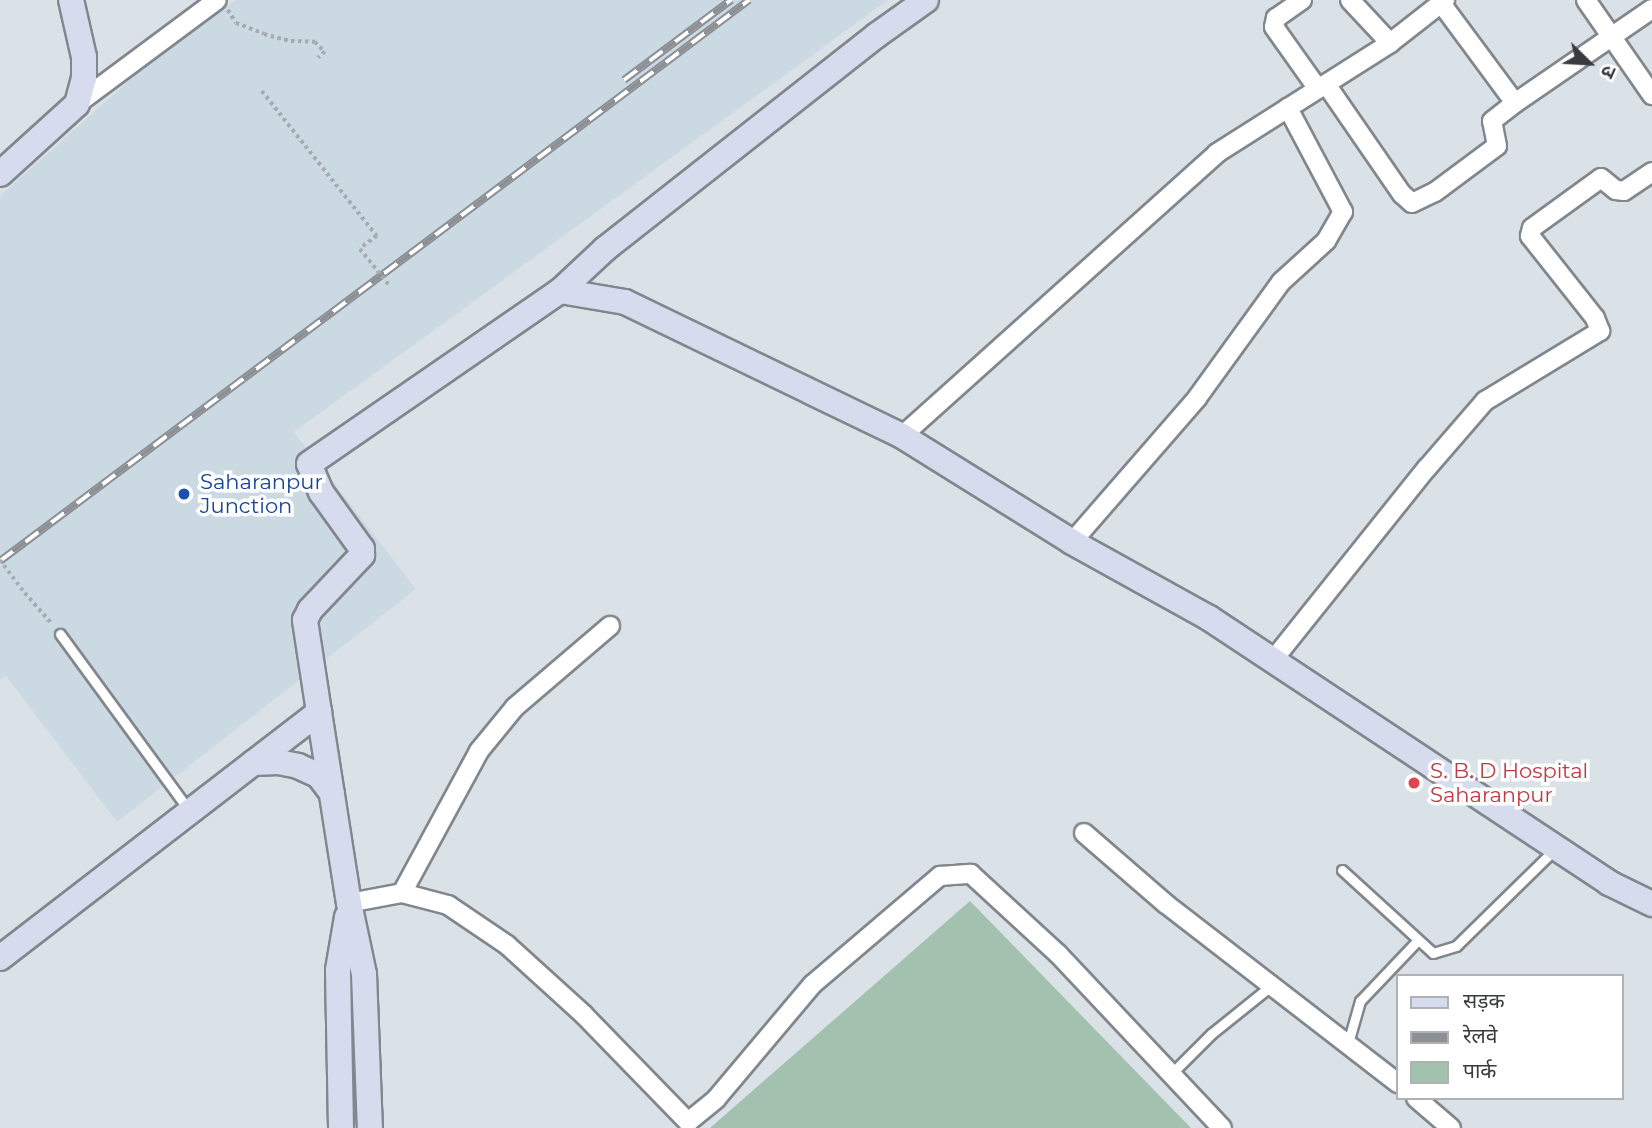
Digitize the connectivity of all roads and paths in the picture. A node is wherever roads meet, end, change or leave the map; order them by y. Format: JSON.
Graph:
{"nodes":[{"id":1,"x":71,"y":0,"type":"edge"},
{"id":2,"x":219,"y":0,"type":"edge"},
{"id":3,"x":926,"y":0,"type":"edge"},
{"id":4,"x":1302,"y":0,"type":"edge"},
{"id":5,"x":1350,"y":0,"type":"edge"},
{"id":6,"x":1586,"y":0,"type":"edge"},
{"id":7,"x":1443,"y":1,"type":"edge"},
{"id":8,"x":1652,"y":9,"type":"edge"},
{"id":9,"x":1610,"y":35,"type":"junction"},
{"id":10,"x":1390,"y":43,"type":"junction"},
{"id":11,"x":318,"y":58,"type":"dead end"},
{"id":12,"x":1322,"y":86,"type":"junction"},
{"id":13,"x":262,"y":91,"type":"dead end"},
{"id":14,"x":1652,"y":95,"type":"edge"},
{"id":15,"x":1515,"y":103,"type":"junction"},
{"id":16,"x":77,"y":104,"type":"junction"},
{"id":17,"x":1288,"y":108,"type":"junction"},
{"id":18,"x":1652,"y":172,"type":"edge"},
{"id":19,"x":0,"y":174,"type":"edge"},
{"id":20,"x":390,"y":286,"type":"dead end"},
{"id":21,"x":560,"y":291,"type":"junction"},
{"id":22,"x":902,"y":436,"type":"junction"},
{"id":23,"x":1072,"y":542,"type":"junction"},
{"id":24,"x":0,"y":560,"type":"edge"},
{"id":25,"x":610,"y":626,"type":"dead end"},
{"id":26,"x":60,"y":634,"type":"joint"},
{"id":27,"x":1273,"y":660,"type":"junction"},
{"id":28,"x":319,"y":712,"type":"junction"},
{"id":29,"x":253,"y":763,"type":"junction"},
{"id":30,"x":332,"y":793,"type":"junction"},
{"id":31,"x":190,"y":812,"type":"junction"},
{"id":32,"x":1084,"y":832,"type":"dead end"},
{"id":33,"x":1557,"y":848,"type":"junction"},
{"id":34,"x":1342,"y":870,"type":"dead end"},
{"id":35,"x":402,"y":893,"type":"junction"},
{"id":36,"x":349,"y":903,"type":"junction"},
{"id":37,"x":1652,"y":904,"type":"edge"},
{"id":38,"x":1418,"y":940,"type":"junction"},
{"id":39,"x":0,"y":958,"type":"edge"},
{"id":40,"x":1272,"y":985,"type":"junction"},
{"id":41,"x":1348,"y":1043,"type":"junction"},
{"id":42,"x":1171,"y":1074,"type":"junction"},
{"id":43,"x":1396,"y":1081,"type":"edge"},
{"id":44,"x":1418,"y":1100,"type":"edge"},
{"id":45,"x":685,"y":1125,"type":"edge"},
{"id":46,"x":341,"y":1128,"type":"edge"},
{"id":47,"x":370,"y":1128,"type":"edge"},
{"id":48,"x":1222,"y":1128,"type":"edge"},
{"id":49,"x":1451,"y":1128,"type":"edge"}],
"edges":[{"from":1,"to":16,"type":"street"},
{"from":2,"to":11,"type":"path"},
{"from":2,"to":16,"type":"street"},
{"from":3,"to":21,"type":"street"},
{"from":4,"to":12,"type":"street"},
{"from":5,"to":10,"type":"street"},
{"from":6,"to":9,"type":"street"},
{"from":7,"to":10,"type":"street"},
{"from":7,"to":15,"type":"street"},
{"from":8,"to":9,"type":"street"},
{"from":9,"to":14,"type":"street"},
{"from":9,"to":15,"type":"street"},
{"from":10,"to":12,"type":"street"},
{"from":12,"to":15,"type":"street"},
{"from":12,"to":17,"type":"street"},
{"from":13,"to":20,"type":"path","bridge":true},
{"from":16,"to":19,"type":"street"},
{"from":17,"to":22,"type":"street"},
{"from":17,"to":23,"type":"street"},
{"from":18,"to":27,"type":"street"},
{"from":21,"to":22,"type":"street"},
{"from":21,"to":28,"type":"street"},
{"from":22,"to":23,"type":"street"},
{"from":23,"to":27,"type":"street"},
{"from":24,"to":26,"type":"path","bridge":true},
{"from":25,"to":35,"type":"street"},
{"from":26,"to":31,"type":"lane"},
{"from":27,"to":33,"type":"street"},
{"from":28,"to":29,"type":"street"},
{"from":28,"to":30,"type":"street"},
{"from":29,"to":30,"type":"street"},
{"from":29,"to":31,"type":"street"},
{"from":30,"to":36,"type":"street"},
{"from":31,"to":39,"type":"street"},
{"from":32,"to":40,"type":"street"},
{"from":33,"to":37,"type":"street"},
{"from":33,"to":38,"type":"lane"},
{"from":34,"to":38,"type":"lane"},
{"from":35,"to":36,"type":"street"},
{"from":35,"to":45,"type":"street"},
{"from":36,"to":46,"type":"street"},
{"from":36,"to":47,"type":"street"},
{"from":38,"to":41,"type":"lane"},
{"from":40,"to":41,"type":"street"},
{"from":40,"to":42,"type":"lane"},
{"from":41,"to":43,"type":"street"},
{"from":42,"to":45,"type":"street"},
{"from":42,"to":48,"type":"street"},
{"from":44,"to":49,"type":"street"}]}
